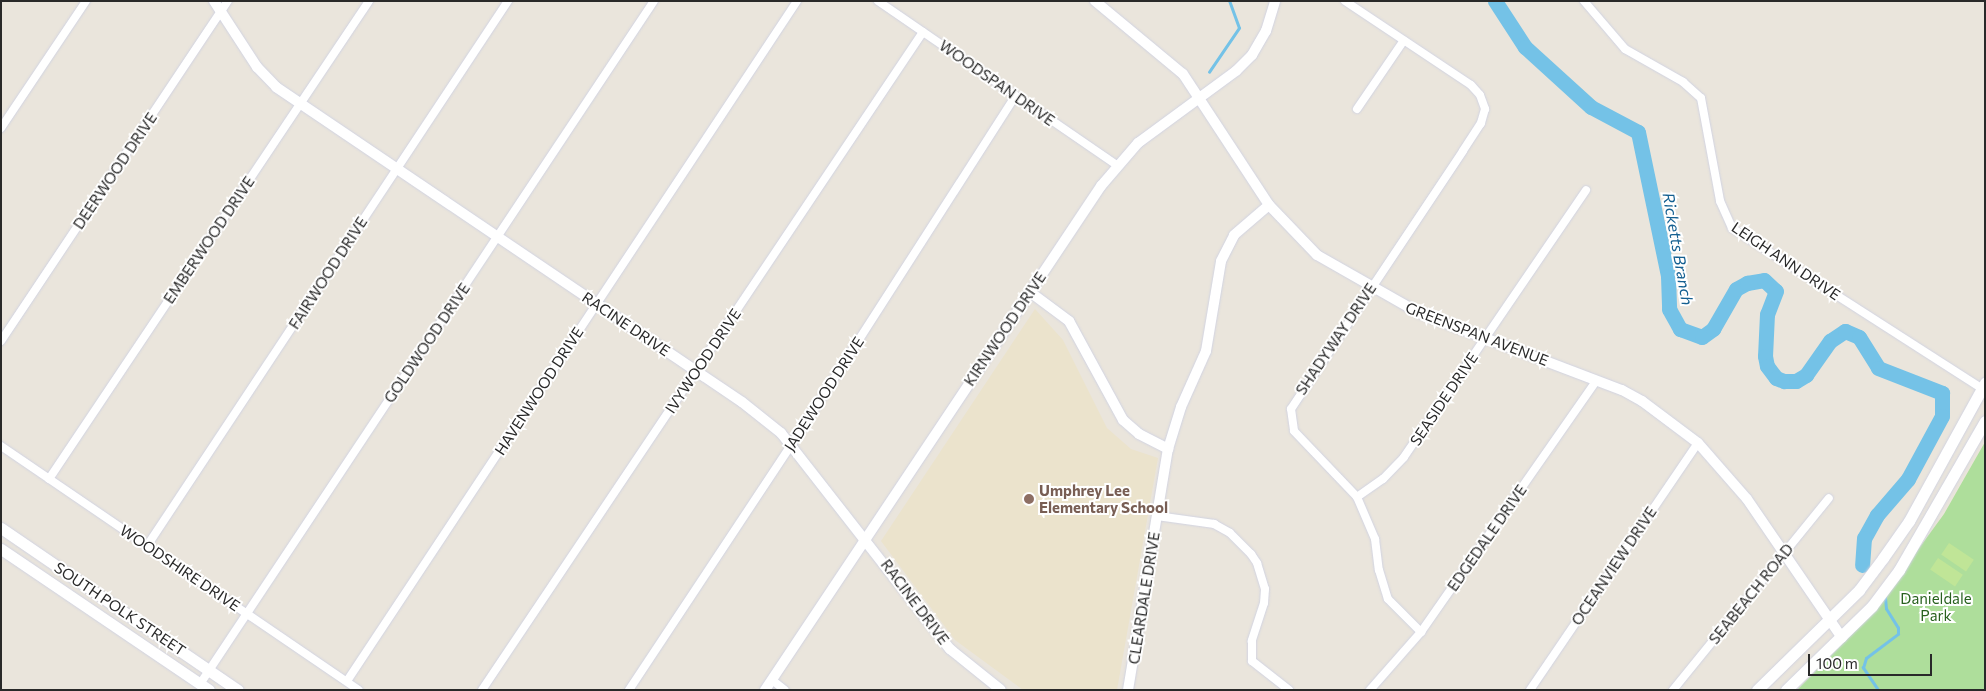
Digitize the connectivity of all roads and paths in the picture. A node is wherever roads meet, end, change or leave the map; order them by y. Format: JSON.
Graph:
{"nodes":[{"id":1,"x":86,"y":1,"type":"edge"},
{"id":2,"x":214,"y":1,"type":"edge"},
{"id":3,"x":228,"y":1,"type":"edge"},
{"id":4,"x":369,"y":1,"type":"edge"},
{"id":5,"x":508,"y":1,"type":"edge"},
{"id":6,"x":654,"y":1,"type":"edge"},
{"id":7,"x":796,"y":1,"type":"edge"},
{"id":8,"x":878,"y":1,"type":"edge"},
{"id":9,"x":1095,"y":1,"type":"edge"},
{"id":10,"x":1275,"y":1,"type":"edge"},
{"id":11,"x":1345,"y":1,"type":"edge"},
{"id":12,"x":1584,"y":1,"type":"edge"},
{"id":13,"x":221,"y":13,"type":"junction"},
{"id":14,"x":923,"y":32,"type":"junction"},
{"id":15,"x":1404,"y":40,"type":"junction"},
{"id":16,"x":1015,"y":96,"type":"junction"},
{"id":17,"x":1199,"y":99,"type":"junction"},
{"id":18,"x":300,"y":104,"type":"junction"},
{"id":19,"x":1357,"y":109,"type":"dead end"},
{"id":20,"x":1,"y":128,"type":"edge"},
{"id":21,"x":1117,"y":165,"type":"junction"},
{"id":22,"x":397,"y":169,"type":"junction"},
{"id":23,"x":1586,"y":190,"type":"dead end"},
{"id":24,"x":1269,"y":205,"type":"junction"},
{"id":25,"x":497,"y":237,"type":"junction"},
{"id":26,"x":1371,"y":287,"type":"junction"},
{"id":27,"x":1030,"y":292,"type":"junction"},
{"id":28,"x":596,"y":304,"type":"junction"},
{"id":29,"x":1485,"y":338,"type":"junction"},
{"id":30,"x":1,"y":341,"type":"edge"},
{"id":31,"x":697,"y":372,"type":"junction"},
{"id":32,"x":1597,"y":380,"type":"junction"},
{"id":33,"x":1983,"y":387,"type":"edge"},
{"id":34,"x":1985,"y":421,"type":"edge"},
{"id":35,"x":1698,"y":443,"type":"junction"},
{"id":36,"x":792,"y":444,"type":"junction"},
{"id":37,"x":1,"y":446,"type":"edge"},
{"id":38,"x":1168,"y":449,"type":"junction"},
{"id":39,"x":49,"y":478,"type":"junction"},
{"id":40,"x":1357,"y":496,"type":"junction"},
{"id":41,"x":1829,"y":498,"type":"dead end"},
{"id":42,"x":1157,"y":516,"type":"junction"},
{"id":43,"x":1,"y":528,"type":"edge"},
{"id":44,"x":866,"y":538,"type":"junction"},
{"id":45,"x":148,"y":546,"type":"junction"},
{"id":46,"x":1,"y":549,"type":"edge"},
{"id":47,"x":1784,"y":554,"type":"junction"},
{"id":48,"x":1883,"y":558,"type":"junction"},
{"id":49,"x":1899,"y":570,"type":"junction"},
{"id":50,"x":82,"y":583,"type":"junction"},
{"id":51,"x":73,"y":597,"type":"junction"},
{"id":52,"x":247,"y":613,"type":"junction"},
{"id":53,"x":1828,"y":616,"type":"junction"},
{"id":54,"x":1421,"y":632,"type":"junction"},
{"id":55,"x":1842,"y":638,"type":"junction"},
{"id":56,"x":209,"y":670,"type":"junction"},
{"id":57,"x":772,"y":680,"type":"junction"},
{"id":58,"x":347,"y":681,"type":"junction"},
{"id":59,"x":204,"y":687,"type":"edge"},
{"id":60,"x":238,"y":690,"type":"edge"},
{"id":61,"x":359,"y":690,"type":"edge"},
{"id":62,"x":482,"y":690,"type":"edge"},
{"id":63,"x":629,"y":690,"type":"edge"},
{"id":64,"x":765,"y":690,"type":"edge"},
{"id":65,"x":786,"y":690,"type":"edge"},
{"id":66,"x":1001,"y":690,"type":"edge"},
{"id":67,"x":1128,"y":690,"type":"edge"},
{"id":68,"x":1288,"y":690,"type":"edge"},
{"id":69,"x":1370,"y":690,"type":"edge"},
{"id":70,"x":1530,"y":690,"type":"edge"},
{"id":71,"x":1674,"y":690,"type":"edge"},
{"id":72,"x":1757,"y":690,"type":"edge"},
{"id":73,"x":1786,"y":690,"type":"edge"}],
"edges":[{"from":1,"to":20,"type":"street"},
{"from":2,"to":13,"type":"street","name":"RACINE DRIVE"},
{"from":3,"to":13,"type":"street","name":"DEERWOOD DRIVE"},
{"from":4,"to":18,"type":"street","name":"EMBERWOOD DRIVE"},
{"from":5,"to":22,"type":"street","name":"FAIRWOOD DRIVE"},
{"from":6,"to":25,"type":"street","name":"GOLDWOOD DRIVE"},
{"from":7,"to":28,"type":"street","name":"HAVENWOOD DRIVE"},
{"from":8,"to":14,"type":"street","name":"WOODSPAN DRIVE"},
{"from":9,"to":17,"type":"street","name":"GREENSPAN AVENUE"},
{"from":10,"to":17,"type":"street","name":"KIRNWOOD DRIVE"},
{"from":11,"to":15,"type":"street"},
{"from":12,"to":33,"type":"street","name":"LEIGH ANN DRIVE"},
{"from":13,"to":18,"type":"street","name":"RACINE DRIVE"},
{"from":13,"to":30,"type":"street","name":"DEERWOOD DRIVE"},
{"from":14,"to":16,"type":"street","name":"WOODSPAN DRIVE"},
{"from":14,"to":31,"type":"street","name":"IVYWOOD DRIVE"},
{"from":15,"to":19,"type":"street"},
{"from":15,"to":26,"type":"street","name":"SHADYWAY DRIVE"},
{"from":16,"to":21,"type":"street","name":"WOODSPAN DRIVE"},
{"from":16,"to":36,"type":"street","name":"JADEWOOD DRIVE"},
{"from":17,"to":21,"type":"street","name":"KIRNWOOD DRIVE"},
{"from":17,"to":24,"type":"street","name":"GREENSPAN AVENUE"},
{"from":18,"to":22,"type":"street","name":"RACINE DRIVE"},
{"from":18,"to":39,"type":"street","name":"EMBERWOOD DRIVE"},
{"from":21,"to":27,"type":"street","name":"KIRNWOOD DRIVE"},
{"from":22,"to":25,"type":"street","name":"RACINE DRIVE"},
{"from":22,"to":45,"type":"street","name":"FAIRWOOD DRIVE"},
{"from":23,"to":29,"type":"street","name":"SEASIDE DRIVE"},
{"from":24,"to":26,"type":"street","name":"GREENSPAN AVENUE"},
{"from":24,"to":38,"type":"street","name":"CLEARDALE DRIVE"},
{"from":25,"to":28,"type":"street","name":"RACINE DRIVE"},
{"from":25,"to":52,"type":"street","name":"GOLDWOOD DRIVE"},
{"from":26,"to":29,"type":"street","name":"GREENSPAN AVENUE"},
{"from":26,"to":40,"type":"street","name":"SHADYWAY DRIVE"},
{"from":27,"to":38,"type":"street"},
{"from":27,"to":44,"type":"street","name":"KIRNWOOD DRIVE"},
{"from":28,"to":31,"type":"street","name":"RACINE DRIVE"},
{"from":28,"to":58,"type":"street","name":"HAVENWOOD DRIVE"},
{"from":29,"to":32,"type":"street","name":"GREENSPAN AVENUE"},
{"from":29,"to":40,"type":"street","name":"SEASIDE DRIVE"},
{"from":31,"to":36,"type":"street","name":"RACINE DRIVE"},
{"from":31,"to":62,"type":"street","name":"IVYWOOD DRIVE"},
{"from":32,"to":35,"type":"street","name":"GREENSPAN AVENUE"},
{"from":32,"to":54,"type":"street","name":"EDGEDALE DRIVE"},
{"from":33,"to":48,"type":"main road"},
{"from":34,"to":49,"type":"main road"},
{"from":35,"to":47,"type":"street","name":"GREENSPAN AVENUE"},
{"from":35,"to":70,"type":"street","name":"OCEANVIEW DRIVE"},
{"from":36,"to":44,"type":"street","name":"RACINE DRIVE"},
{"from":36,"to":63,"type":"street","name":"JADEWOOD DRIVE"},
{"from":37,"to":39,"type":"street","name":"WOODSHIRE DRIVE"},
{"from":38,"to":42,"type":"street","name":"CLEARDALE DRIVE"},
{"from":39,"to":45,"type":"street","name":"WOODSHIRE DRIVE"},
{"from":40,"to":54,"type":"street","name":"SHADYWAY DRIVE"},
{"from":41,"to":47,"type":"street","name":"SEABEACH ROAD"},
{"from":42,"to":67,"type":"street","name":"CLEARDALE DRIVE"},
{"from":42,"to":68,"type":"street"},
{"from":43,"to":50,"type":"main road","name":"SOUTH POLK STREET"},
{"from":44,"to":57,"type":"street","name":"KIRNWOOD DRIVE"},
{"from":44,"to":66,"type":"street","name":"RACINE DRIVE"},
{"from":45,"to":52,"type":"street","name":"WOODSHIRE DRIVE"},
{"from":46,"to":51,"type":"main road","name":"SOUTH POLK STREET"},
{"from":47,"to":53,"type":"street","name":"GREENSPAN AVENUE"},
{"from":47,"to":71,"type":"street","name":"SEABEACH ROAD"},
{"from":48,"to":49,"type":"main road"},
{"from":48,"to":53,"type":"main road"},
{"from":49,"to":55,"type":"main road"},
{"from":50,"to":51,"type":"main road"},
{"from":50,"to":56,"type":"main road","name":"SOUTH POLK STREET"},
{"from":51,"to":59,"type":"main road","name":"SOUTH POLK STREET"},
{"from":52,"to":56,"type":"street","name":"GOLDWOOD DRIVE"},
{"from":52,"to":58,"type":"street","name":"WOODSHIRE DRIVE"},
{"from":53,"to":55,"type":"street","name":"GREENSPAN AVENUE"},
{"from":53,"to":72,"type":"main road"},
{"from":54,"to":69,"type":"street","name":"EDGEDALE DRIVE"},
{"from":55,"to":73,"type":"main road"},
{"from":56,"to":59,"type":"street","name":"GOLDWOOD DRIVE"},
{"from":56,"to":60,"type":"main road","name":"SOUTH POLK STREET"},
{"from":57,"to":64,"type":"street","name":"KIRNWOOD DRIVE"},
{"from":57,"to":65,"type":"street"},
{"from":58,"to":61,"type":"street","name":"WOODSHIRE DRIVE"}]}
